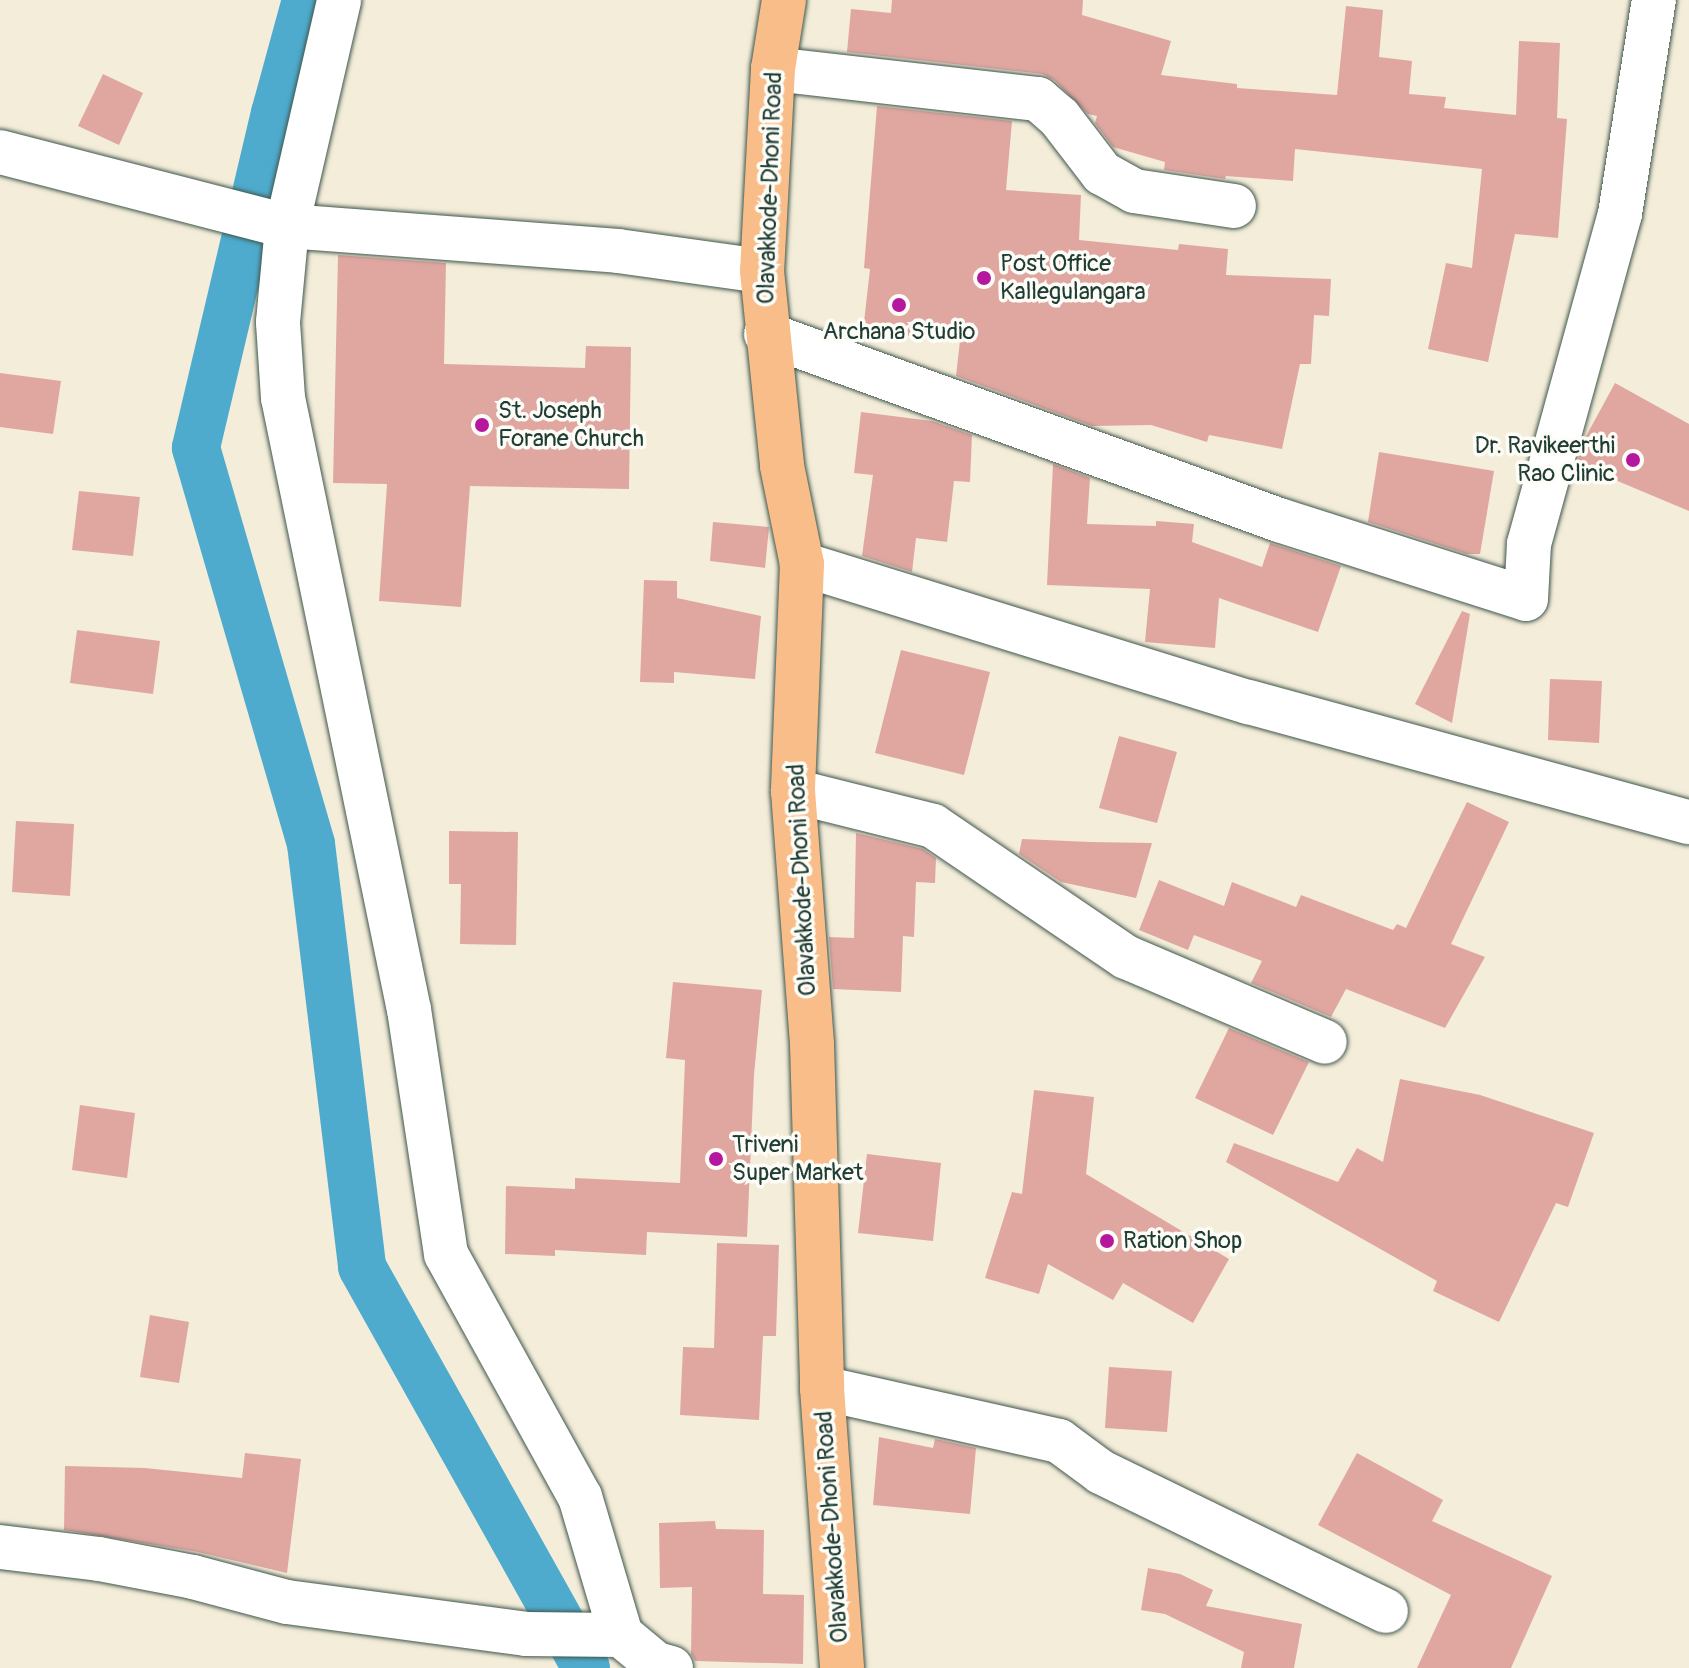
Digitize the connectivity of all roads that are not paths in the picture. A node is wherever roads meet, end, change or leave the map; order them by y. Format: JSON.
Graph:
{"nodes":[{"id":1,"x":339,"y":0,"type":"edge"},
{"id":2,"x":784,"y":0,"type":"edge"},
{"id":3,"x":1654,"y":0,"type":"edge"},
{"id":4,"x":773,"y":69,"type":"junction"},
{"id":5,"x":0,"y":152,"type":"edge"},
{"id":6,"x":1234,"y":206,"type":"dead end"},
{"id":7,"x":287,"y":226,"type":"junction"},
{"id":8,"x":762,"y":271,"type":"junction"},
{"id":9,"x":766,"y":334,"type":"junction"},
{"id":10,"x":802,"y":564,"type":"junction"},
{"id":11,"x":793,"y":791,"type":"junction"},
{"id":12,"x":1689,"y":822,"type":"edge"},
{"id":13,"x":1325,"y":1042,"type":"dead end"},
{"id":14,"x":822,"y":1388,"type":"junction"},
{"id":15,"x":0,"y":1547,"type":"edge"},
{"id":16,"x":1386,"y":1611,"type":"dead end"},
{"id":17,"x":621,"y":1635,"type":"junction"},
{"id":18,"x":671,"y":1668,"type":"edge"},
{"id":19,"x":842,"y":1668,"type":"edge"}],
"edges":[{"from":1,"to":7,"type":"street"},
{"from":2,"to":4,"type":"main road","name":"Olavakkode-Dhoni Road"},
{"from":3,"to":9,"type":"street"},
{"from":4,"to":6,"type":"street"},
{"from":4,"to":8,"type":"main road","name":"Olavakkode-Dhoni Road"},
{"from":5,"to":7,"type":"street"},
{"from":7,"to":8,"type":"street"},
{"from":7,"to":17,"type":"street"},
{"from":8,"to":9,"type":"main road","name":"Olavakkode-Dhoni Road"},
{"from":9,"to":10,"type":"main road","name":"Olavakkode-Dhoni Road"},
{"from":10,"to":11,"type":"main road","name":"Olavakkode-Dhoni Road"},
{"from":10,"to":12,"type":"street"},
{"from":11,"to":13,"type":"street"},
{"from":11,"to":14,"type":"main road","name":"Olavakkode-Dhoni Road"},
{"from":14,"to":16,"type":"street"},
{"from":14,"to":19,"type":"main road","name":"Olavakkode-Dhoni Road"},
{"from":15,"to":17,"type":"street"},
{"from":17,"to":18,"type":"street"}]}
